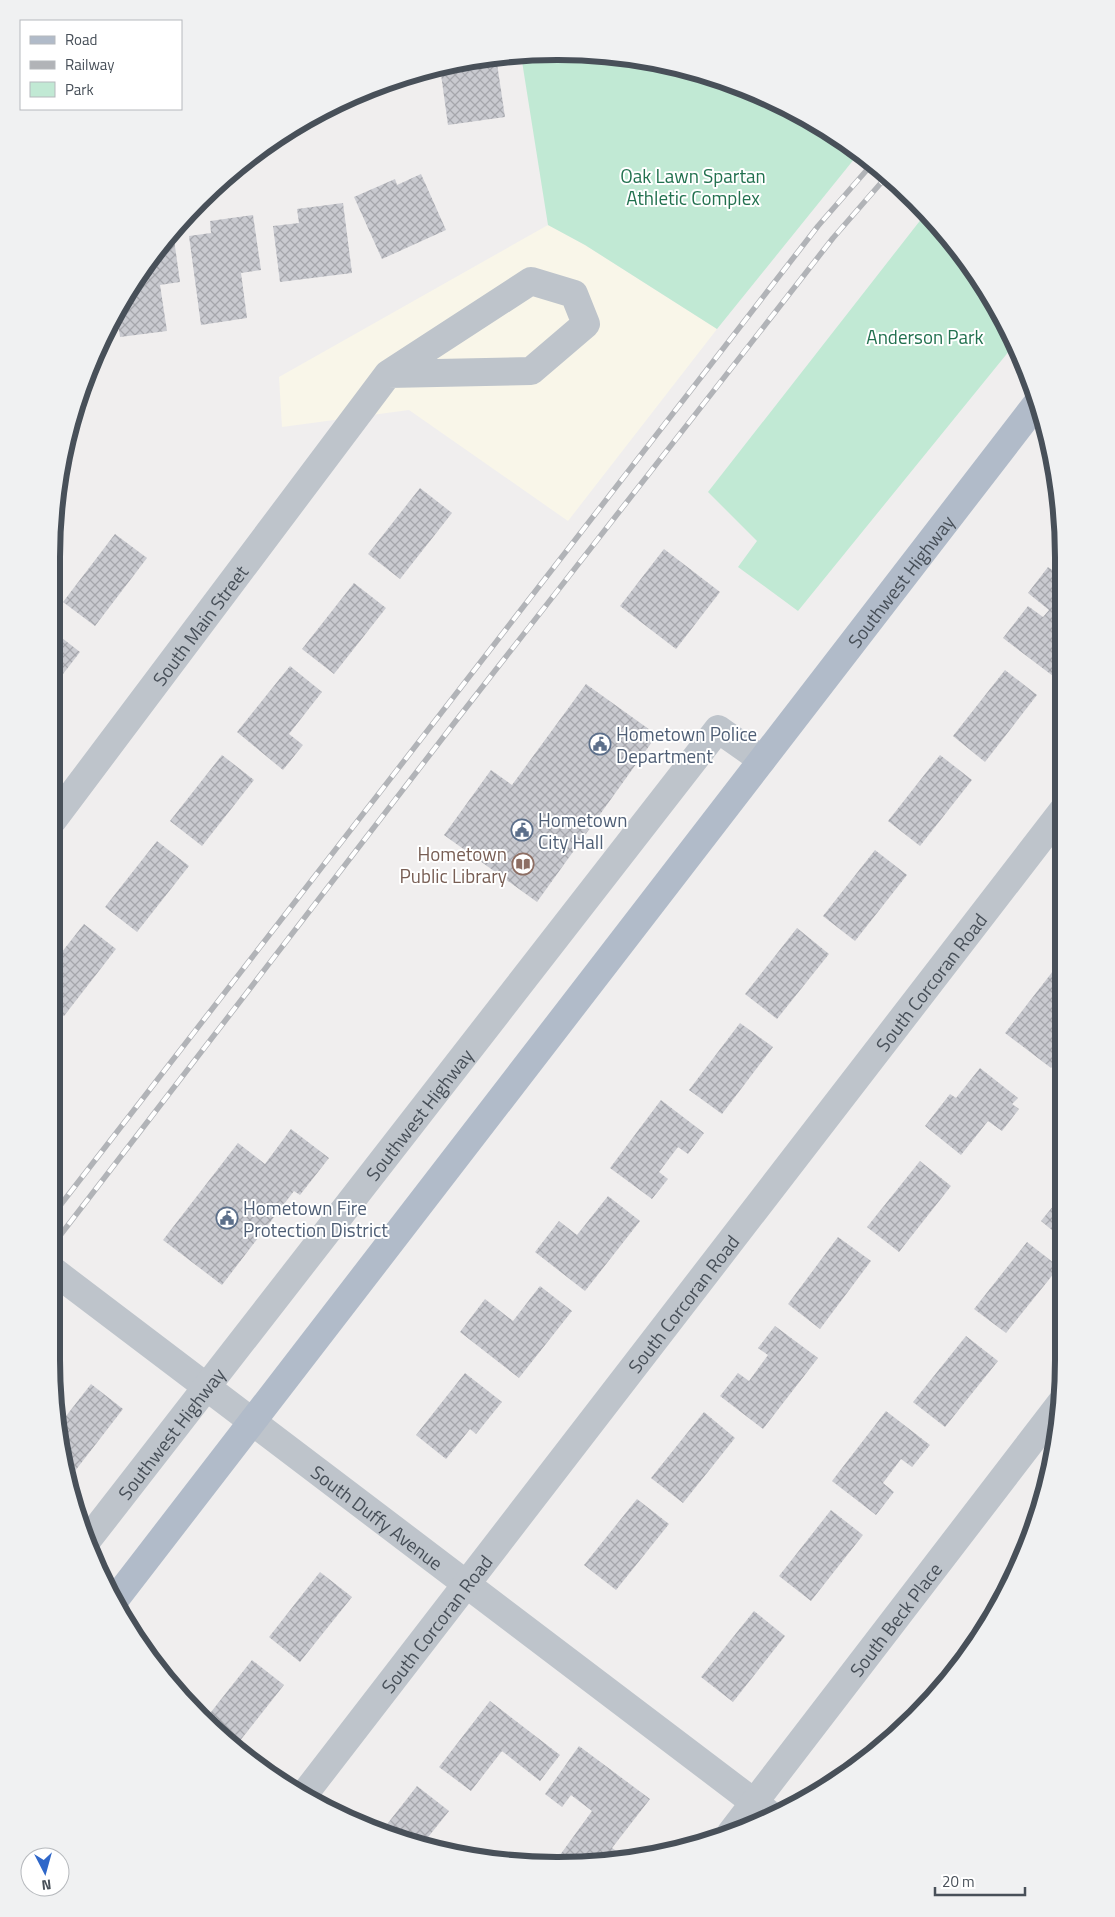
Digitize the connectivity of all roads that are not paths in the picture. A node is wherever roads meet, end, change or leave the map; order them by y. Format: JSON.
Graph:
{"nodes":[{"id":1,"x":388,"y":374,"type":"junction"},
{"id":2,"x":1032,"y":409,"type":"edge"},
{"id":3,"x":762,"y":760,"type":"junction"},
{"id":4,"x":60,"y":811,"type":"edge"},
{"id":5,"x":1055,"y":820,"type":"edge"},
{"id":6,"x":60,"y":1276,"type":"edge"},
{"id":7,"x":206,"y":1386,"type":"junction"},
{"id":8,"x":1052,"y":1415,"type":"edge"},
{"id":9,"x":253,"y":1422,"type":"junction"},
{"id":10,"x":92,"y":1534,"type":"edge"},
{"id":11,"x":467,"y":1586,"type":"junction"},
{"id":12,"x":119,"y":1594,"type":"edge"},
{"id":13,"x":308,"y":1789,"type":"edge"},
{"id":14,"x":763,"y":1809,"type":"edge"},
{"id":15,"x":752,"y":1817,"type":"edge"}],
"edges":[{"from":1,"to":1,"type":"street"},
{"from":1,"to":4,"type":"street","name":"South Main Street"},
{"from":2,"to":3,"type":"main road","name":"Southwest Highway"},
{"from":3,"to":7,"type":"street","name":"Southwest Highway"},
{"from":3,"to":9,"type":"main road","name":"Southwest Highway"},
{"from":5,"to":11,"type":"street","name":"South Corcoran Road"},
{"from":6,"to":7,"type":"street","name":"South Duffy Avenue"},
{"from":7,"to":9,"type":"street","name":"South Duffy Avenue"},
{"from":7,"to":10,"type":"street","name":"Southwest Highway"},
{"from":8,"to":14,"type":"street","name":"South Beck Place"},
{"from":9,"to":11,"type":"street","name":"South Duffy Avenue"},
{"from":9,"to":12,"type":"main road","name":"Southwest Highway"},
{"from":11,"to":13,"type":"street","name":"South Corcoran Road"},
{"from":11,"to":14,"type":"street","name":"South Duffy Avenue"},
{"from":14,"to":15,"type":"street","name":"South Beck Place"}]}
